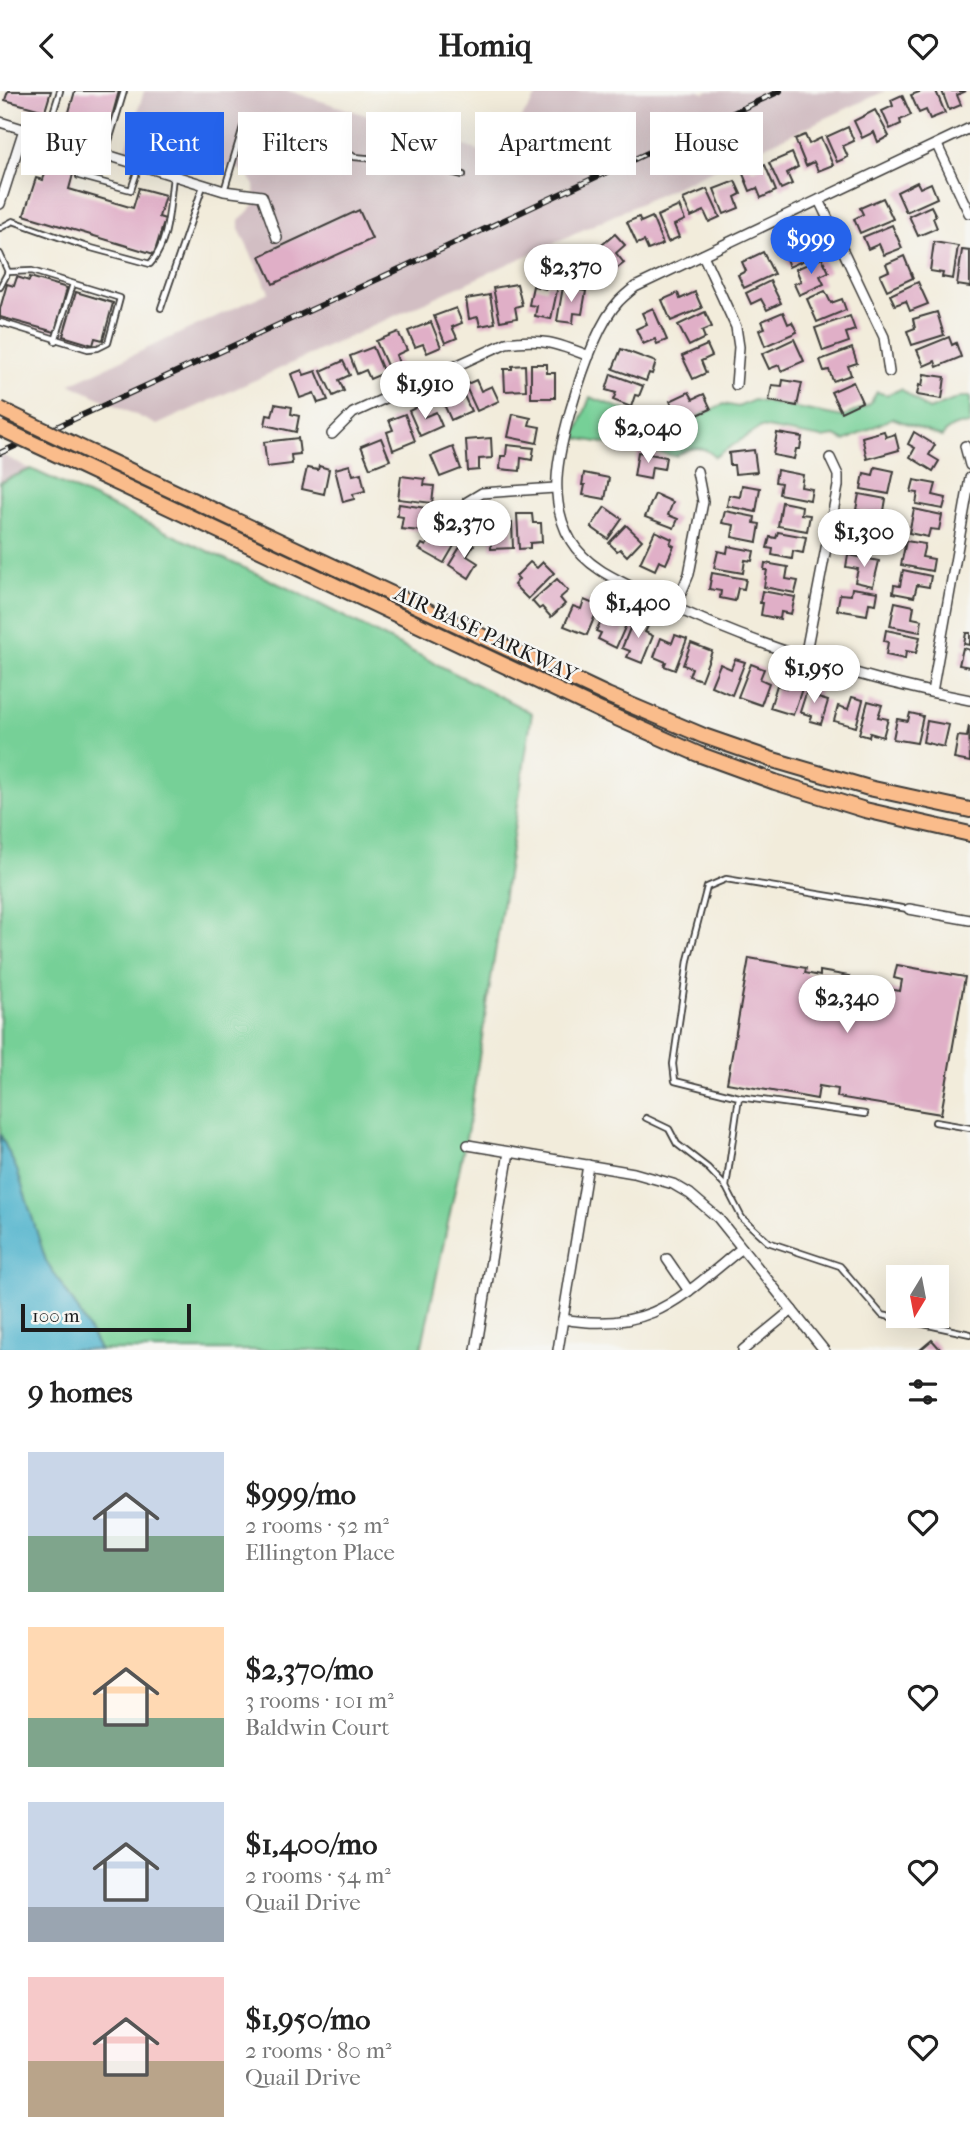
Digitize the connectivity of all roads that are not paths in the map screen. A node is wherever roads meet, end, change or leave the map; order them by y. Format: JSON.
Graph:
{"nodes":[{"id":1,"x":60,"y":91,"type":"edge"},
{"id":2,"x":124,"y":91,"type":"edge"},
{"id":3,"x":53,"y":112,"type":"edge"},
{"id":4,"x":0,"y":122,"type":"edge"},
{"id":5,"x":21,"y":128,"type":"edge"},
{"id":6,"x":970,"y":128,"type":"edge"},
{"id":7,"x":111,"y":135,"type":"edge"},
{"id":8,"x":21,"y":138,"type":"edge"},
{"id":9,"x":937,"y":145,"type":"junction"},
{"id":10,"x":79,"y":175,"type":"edge"},
{"id":11,"x":136,"y":175,"type":"edge"},
{"id":12,"x":170,"y":175,"type":"edge"},
{"id":13,"x":463,"y":175,"type":"dead end"},
{"id":14,"x":173,"y":176,"type":"junction"},
{"id":15,"x":203,"y":185,"type":"junction"},
{"id":16,"x":224,"y":191,"type":"junction"},
{"id":17,"x":819,"y":200,"type":"junction"},
{"id":18,"x":0,"y":204,"type":"edge"},
{"id":19,"x":969,"y":213,"type":"edge"},
{"id":20,"x":0,"y":228,"type":"edge"},
{"id":21,"x":277,"y":238,"type":"dead end"},
{"id":22,"x":0,"y":254,"type":"edge"},
{"id":23,"x":703,"y":255,"type":"junction"},
{"id":24,"x":8,"y":272,"type":"junction"},
{"id":25,"x":74,"y":284,"type":"junction"},
{"id":26,"x":0,"y":287,"type":"edge"},
{"id":27,"x":161,"y":308,"type":"dead end"},
{"id":28,"x":0,"y":322,"type":"edge"},
{"id":29,"x":55,"y":341,"type":"junction"},
{"id":30,"x":589,"y":356,"type":"junction"},
{"id":31,"x":889,"y":372,"type":"dead end"},
{"id":32,"x":736,"y":385,"type":"dead end"},
{"id":33,"x":0,"y":409,"type":"edge"},
{"id":34,"x":0,"y":428,"type":"edge"},
{"id":35,"x":332,"y":434,"type":"dead end"},
{"id":36,"x":965,"y":446,"type":"dead end"},
{"id":37,"x":830,"y":458,"type":"dead end"},
{"id":38,"x":970,"y":465,"type":"edge"},
{"id":39,"x":697,"y":471,"type":"dead end"},
{"id":40,"x":970,"y":478,"type":"edge"},
{"id":41,"x":555,"y":488,"type":"junction"},
{"id":42,"x":467,"y":502,"type":"dead end"},
{"id":43,"x":675,"y":608,"type":"junction"},
{"id":44,"x":806,"y":657,"type":"junction"},
{"id":45,"x":932,"y":692,"type":"junction"},
{"id":46,"x":970,"y":700,"type":"edge"},
{"id":47,"x":970,"y":810,"type":"edge"},
{"id":48,"x":970,"y":834,"type":"edge"},
{"id":49,"x":909,"y":909,"type":"joint"},
{"id":50,"x":970,"y":920,"type":"edge"},
{"id":51,"x":739,"y":1097,"type":"junction"},
{"id":52,"x":865,"y":1114,"type":"dead end"},
{"id":53,"x":646,"y":1118,"type":"dead end"},
{"id":54,"x":935,"y":1122,"type":"dead end"},
{"id":55,"x":970,"y":1128,"type":"edge"},
{"id":56,"x":468,"y":1145,"type":"dead end"},
{"id":57,"x":509,"y":1152,"type":"junction"},
{"id":58,"x":589,"y":1165,"type":"junction"},
{"id":59,"x":726,"y":1187,"type":"junction"},
{"id":60,"x":743,"y":1248,"type":"junction"},
{"id":61,"x":667,"y":1259,"type":"dead end"},
{"id":62,"x":689,"y":1291,"type":"junction"},
{"id":63,"x":792,"y":1310,"type":"junction"},
{"id":64,"x":563,"y":1319,"type":"junction"},
{"id":65,"x":970,"y":1334,"type":"edge"},
{"id":66,"x":476,"y":1350,"type":"edge"},
{"id":67,"x":558,"y":1350,"type":"edge"},
{"id":68,"x":743,"y":1350,"type":"edge"},
{"id":69,"x":824,"y":1350,"type":"edge"}],
"edges":[{"from":1,"to":3,"type":"lane"},
{"from":2,"to":7,"type":"lane"},
{"from":4,"to":5,"type":"street"},
{"from":6,"to":9,"type":"street"},
{"from":8,"to":18,"type":"street"},
{"from":9,"to":17,"type":"street"},
{"from":9,"to":19,"type":"street"},
{"from":10,"to":11,"type":"lane"},
{"from":12,"to":14,"type":"street"},
{"from":13,"to":16,"type":"lane"},
{"from":14,"to":15,"type":"street"},
{"from":14,"to":20,"type":"lane"},
{"from":15,"to":16,"type":"street"},
{"from":15,"to":27,"type":"lane"},
{"from":16,"to":21,"type":"street"},
{"from":17,"to":23,"type":"street"},
{"from":17,"to":31,"type":"street"},
{"from":22,"to":24,"type":"lane"},
{"from":23,"to":30,"type":"street"},
{"from":23,"to":32,"type":"street"},
{"from":24,"to":25,"type":"lane"},
{"from":24,"to":26,"type":"lane"},
{"from":25,"to":29,"type":"lane"},
{"from":25,"to":29,"type":"lane"},
{"from":28,"to":29,"type":"lane"},
{"from":30,"to":35,"type":"street"},
{"from":30,"to":41,"type":"street"},
{"from":33,"to":47,"type":"main road","name":"AIR BASE PARKWAY","bridge":true},
{"from":34,"to":48,"type":"main road","name":"AIR BASE PARKWAY","bridge":true},
{"from":36,"to":38,"type":"street"},
{"from":37,"to":44,"type":"street"},
{"from":39,"to":43,"type":"street"},
{"from":40,"to":45,"type":"street"},
{"from":41,"to":42,"type":"street"},
{"from":41,"to":43,"type":"street"},
{"from":43,"to":44,"type":"street"},
{"from":44,"to":45,"type":"street"},
{"from":45,"to":46,"type":"street"},
{"from":49,"to":50,"type":"street"},
{"from":49,"to":51,"type":"lane"},
{"from":51,"to":52,"type":"lane"},
{"from":51,"to":59,"type":"lane"},
{"from":53,"to":59,"type":"lane"},
{"from":54,"to":55,"type":"lane"},
{"from":56,"to":57,"type":"street"},
{"from":57,"to":58,"type":"street"},
{"from":57,"to":66,"type":"street"},
{"from":58,"to":60,"type":"street"},
{"from":58,"to":64,"type":"street"},
{"from":59,"to":65,"type":"lane"},
{"from":60,"to":62,"type":"street"},
{"from":60,"to":63,"type":"street"},
{"from":61,"to":62,"type":"street"},
{"from":62,"to":64,"type":"street"},
{"from":63,"to":68,"type":"street"},
{"from":63,"to":69,"type":"street"},
{"from":64,"to":67,"type":"street"}]}
